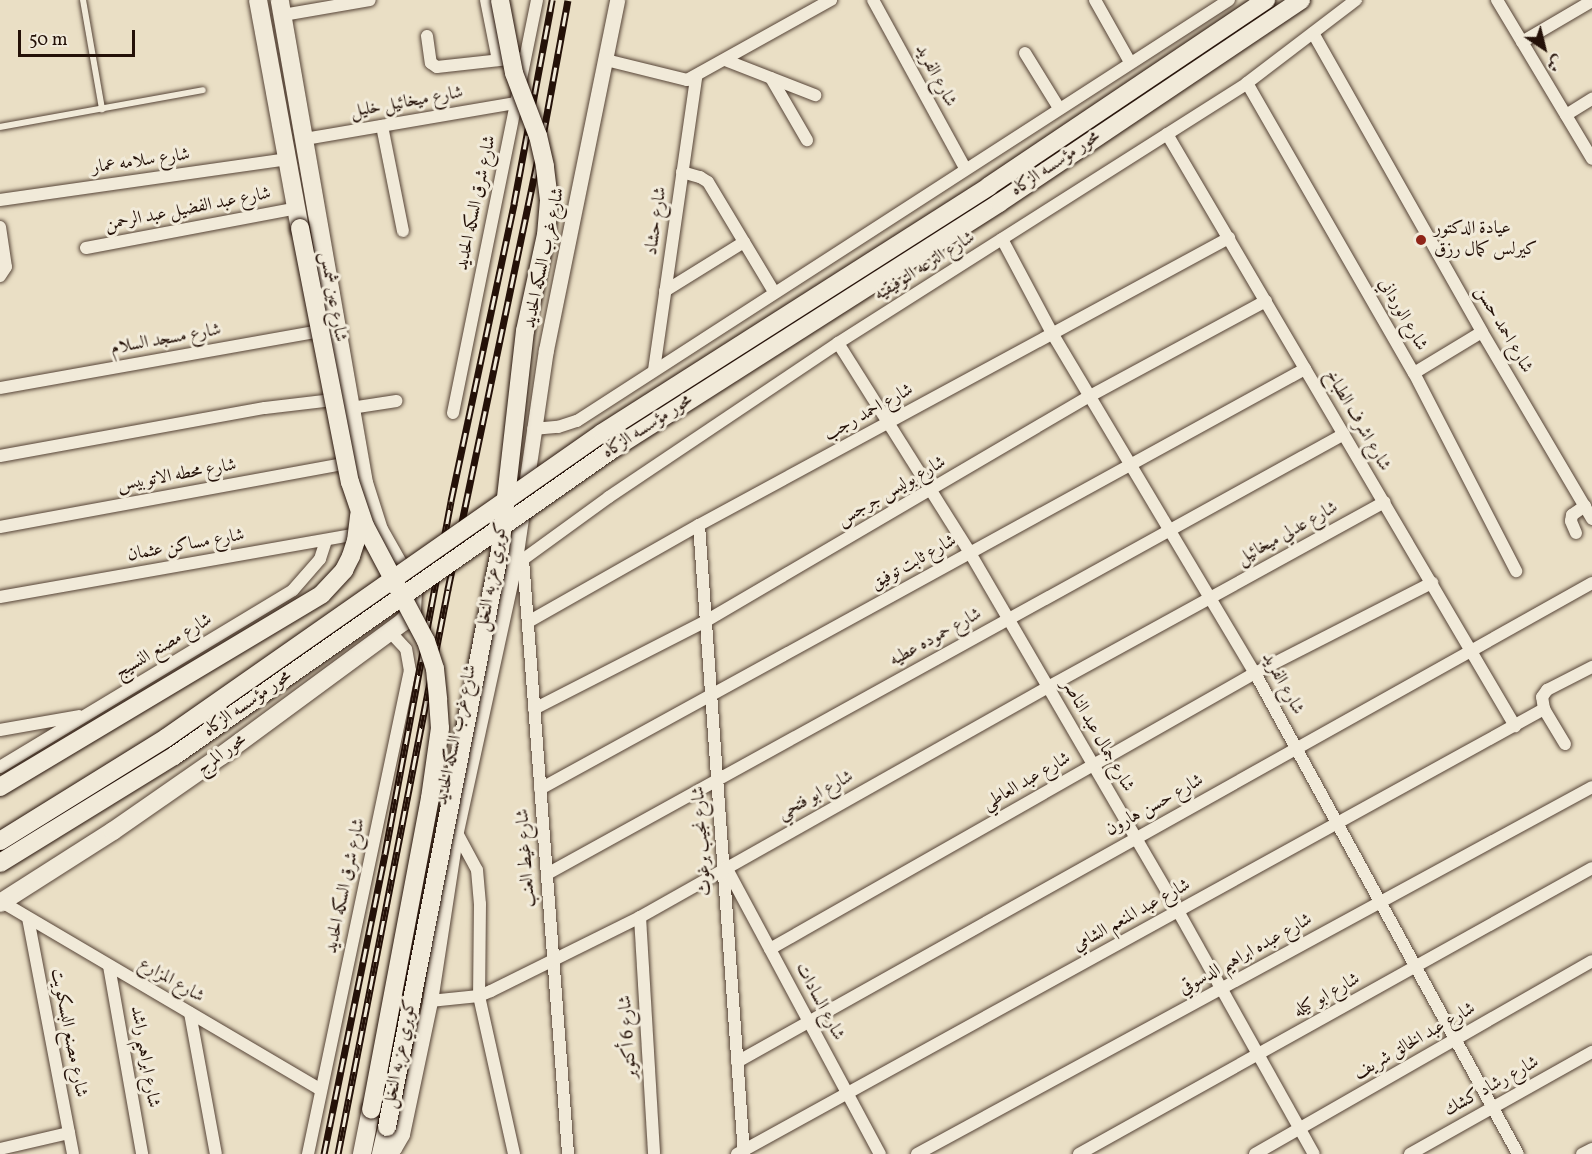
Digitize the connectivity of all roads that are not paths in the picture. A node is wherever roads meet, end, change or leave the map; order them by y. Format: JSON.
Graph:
{"nodes":[{"id":1,"x":83,"y":0,"type":"edge"},
{"id":2,"x":258,"y":0,"type":"edge"},
{"id":3,"x":370,"y":0,"type":"edge"},
{"id":4,"x":486,"y":0,"type":"edge"},
{"id":5,"x":500,"y":0,"type":"edge"},
{"id":6,"x":537,"y":0,"type":"edge"},
{"id":7,"x":617,"y":0,"type":"edge"},
{"id":8,"x":831,"y":0,"type":"edge"},
{"id":9,"x":873,"y":0,"type":"edge"},
{"id":10,"x":1095,"y":0,"type":"edge"},
{"id":11,"x":1229,"y":0,"type":"edge"},
{"id":12,"x":1266,"y":0,"type":"edge"},
{"id":13,"x":1301,"y":0,"type":"edge"},
{"id":14,"x":1356,"y":0,"type":"edge"},
{"id":15,"x":1497,"y":0,"type":"edge"},
{"id":16,"x":1592,"y":1,"type":"edge"},
{"id":17,"x":282,"y":7,"type":"edge"},
{"id":18,"x":1313,"y":33,"type":"junction"},
{"id":19,"x":427,"y":36,"type":"dead end"},
{"id":20,"x":1522,"y":42,"type":"junction"},
{"id":21,"x":1025,"y":53,"type":"dead end"},
{"id":22,"x":525,"y":57,"type":"junction"},
{"id":23,"x":498,"y":60,"type":"junction"},
{"id":24,"x":606,"y":60,"type":"junction"},
{"id":25,"x":725,"y":60,"type":"junction"},
{"id":26,"x":1130,"y":62,"type":"junction"},
{"id":27,"x":696,"y":77,"type":"junction"},
{"id":28,"x":771,"y":78,"type":"junction"},
{"id":29,"x":1247,"y":83,"type":"junction"},
{"id":30,"x":203,"y":90,"type":"dead end"},
{"id":31,"x":815,"y":95,"type":"dead end"},
{"id":32,"x":1592,"y":99,"type":"edge"},
{"id":33,"x":516,"y":103,"type":"junction"},
{"id":34,"x":1059,"y":108,"type":"junction"},
{"id":35,"x":102,"y":109,"type":"junction"},
{"id":36,"x":1566,"y":115,"type":"junction"},
{"id":37,"x":382,"y":126,"type":"junction"},
{"id":38,"x":0,"y":127,"type":"edge"},
{"id":39,"x":1167,"y":134,"type":"junction"},
{"id":40,"x":305,"y":139,"type":"junction"},
{"id":41,"x":807,"y":140,"type":"dead end"},
{"id":42,"x":288,"y":159,"type":"junction"},
{"id":43,"x":1592,"y":159,"type":"edge"},
{"id":44,"x":965,"y":168,"type":"junction"},
{"id":45,"x":682,"y":172,"type":"junction"},
{"id":46,"x":0,"y":200,"type":"edge"},
{"id":47,"x":297,"y":208,"type":"junction"},
{"id":48,"x":0,"y":227,"type":"edge"},
{"id":49,"x":403,"y":231,"type":"dead end"},
{"id":50,"x":1229,"y":238,"type":"junction"},
{"id":51,"x":1002,"y":239,"type":"junction"},
{"id":52,"x":744,"y":242,"type":"junction"},
{"id":53,"x":86,"y":248,"type":"dead end"},
{"id":54,"x":0,"y":276,"type":"edge"},
{"id":55,"x":665,"y":291,"type":"junction"},
{"id":56,"x":774,"y":292,"type":"junction"},
{"id":57,"x":1266,"y":301,"type":"junction"},
{"id":58,"x":338,"y":328,"type":"junction"},
{"id":59,"x":1482,"y":332,"type":"junction"},
{"id":60,"x":1052,"y":333,"type":"junction"},
{"id":61,"x":838,"y":343,"type":"junction"},
{"id":62,"x":1305,"y":369,"type":"junction"},
{"id":63,"x":654,"y":370,"type":"junction"},
{"id":64,"x":1414,"y":373,"type":"junction"},
{"id":65,"x":0,"y":388,"type":"edge"},
{"id":66,"x":1090,"y":396,"type":"junction"},
{"id":67,"x":333,"y":400,"type":"junction"},
{"id":68,"x":396,"y":400,"type":"dead end"},
{"id":69,"x":351,"y":408,"type":"junction"},
{"id":70,"x":453,"y":413,"type":"dead end"},
{"id":71,"x":888,"y":423,"type":"junction"},
{"id":72,"x":533,"y":429,"type":"junction"},
{"id":73,"x":1344,"y":434,"type":"junction"},
{"id":74,"x":0,"y":456,"type":"edge"},
{"id":75,"x":360,"y":461,"type":"junction"},
{"id":76,"x":1130,"y":463,"type":"junction"},
{"id":77,"x":931,"y":490,"type":"junction"},
{"id":78,"x":1383,"y":502,"type":"junction"},
{"id":79,"x":1584,"y":506,"type":"junction"},
{"id":80,"x":359,"y":510,"type":"junction"},
{"id":81,"x":1592,"y":519,"type":"edge"},
{"id":82,"x":699,"y":525,"type":"junction"},
{"id":83,"x":0,"y":527,"type":"edge"},
{"id":84,"x":1169,"y":529,"type":"junction"},
{"id":85,"x":379,"y":530,"type":"junction"},
{"id":86,"x":1576,"y":533,"type":"dead end"},
{"id":87,"x":326,"y":540,"type":"junction"},
{"id":88,"x":970,"y":552,"type":"junction"},
{"id":89,"x":518,"y":562,"type":"junction"},
{"id":90,"x":1516,"y":571,"type":"dead end"},
{"id":91,"x":1592,"y":583,"type":"edge"},
{"id":92,"x":410,"y":584,"type":"joint"},
{"id":93,"x":1432,"y":584,"type":"junction"},
{"id":94,"x":0,"y":597,"type":"edge"},
{"id":95,"x":1210,"y":597,"type":"junction"},
{"id":96,"x":1008,"y":618,"type":"junction"},
{"id":97,"x":706,"y":621,"type":"junction"},
{"id":98,"x":528,"y":622,"type":"junction"},
{"id":99,"x":390,"y":632,"type":"junction"},
{"id":100,"x":1471,"y":651,"type":"junction"},
{"id":101,"x":1592,"y":667,"type":"edge"},
{"id":102,"x":1255,"y":673,"type":"junction"},
{"id":103,"x":1048,"y":687,"type":"junction"},
{"id":104,"x":711,"y":697,"type":"junction"},
{"id":105,"x":534,"y":709,"type":"junction"},
{"id":106,"x":1544,"y":709,"type":"junction"},
{"id":107,"x":85,"y":715,"type":"junction"},
{"id":108,"x":1515,"y":726,"type":"junction"},
{"id":109,"x":0,"y":730,"type":"edge"},
{"id":110,"x":1565,"y":744,"type":"dead end"},
{"id":111,"x":1296,"y":748,"type":"junction"},
{"id":112,"x":1094,"y":765,"type":"junction"},
{"id":113,"x":0,"y":766,"type":"edge"},
{"id":114,"x":717,"y":781,"type":"junction"},
{"id":115,"x":0,"y":787,"type":"edge"},
{"id":116,"x":1592,"y":787,"type":"edge"},
{"id":117,"x":540,"y":789,"type":"junction"},
{"id":118,"x":1337,"y":824,"type":"junction"},
{"id":119,"x":456,"y":831,"type":"junction"},
{"id":120,"x":1136,"y":838,"type":"junction"},
{"id":121,"x":0,"y":841,"type":"edge"},
{"id":122,"x":0,"y":863,"type":"edge"},
{"id":123,"x":724,"y":868,"type":"junction"},
{"id":124,"x":1592,"y":868,"type":"edge"},
{"id":125,"x":547,"y":874,"type":"junction"},
{"id":126,"x":1380,"y":902,"type":"junction"},
{"id":127,"x":1,"y":903,"type":"edge"},
{"id":128,"x":1178,"y":911,"type":"junction"},
{"id":129,"x":640,"y":917,"type":"junction"},
{"id":130,"x":28,"y":918,"type":"junction"},
{"id":131,"x":770,"y":949,"type":"junction"},
{"id":132,"x":553,"y":960,"type":"junction"},
{"id":133,"x":1592,"y":961,"type":"edge"},
{"id":134,"x":109,"y":966,"type":"junction"},
{"id":135,"x":1416,"y":967,"type":"junction"},
{"id":136,"x":1222,"y":988,"type":"junction"},
{"id":137,"x":479,"y":996,"type":"junction"},
{"id":138,"x":430,"y":1001,"type":"junction"},
{"id":139,"x":190,"y":1013,"type":"junction"},
{"id":140,"x":809,"y":1022,"type":"junction"},
{"id":141,"x":1455,"y":1040,"type":"junction"},
{"id":142,"x":1592,"y":1052,"type":"edge"},
{"id":143,"x":1258,"y":1054,"type":"junction"},
{"id":144,"x":737,"y":1062,"type":"junction"},
{"id":145,"x":321,"y":1090,"type":"junction"},
{"id":146,"x":847,"y":1092,"type":"junction"},
{"id":147,"x":1493,"y":1108,"type":"junction"},
{"id":148,"x":1300,"y":1129,"type":"junction"},
{"id":149,"x":69,"y":1133,"type":"junction"},
{"id":150,"x":0,"y":1149,"type":"edge"},
{"id":151,"x":1592,"y":1149,"type":"edge"},
{"id":152,"x":741,"y":1153,"type":"edge"},
{"id":153,"x":73,"y":1154,"type":"edge"},
{"id":154,"x":142,"y":1154,"type":"edge"},
{"id":155,"x":216,"y":1154,"type":"edge"},
{"id":156,"x":308,"y":1154,"type":"edge"},
{"id":157,"x":362,"y":1154,"type":"edge"},
{"id":158,"x":383,"y":1154,"type":"edge"},
{"id":159,"x":514,"y":1154,"type":"edge"},
{"id":160,"x":568,"y":1154,"type":"edge"},
{"id":161,"x":654,"y":1154,"type":"edge"},
{"id":162,"x":880,"y":1154,"type":"edge"},
{"id":163,"x":917,"y":1154,"type":"edge"},
{"id":164,"x":1079,"y":1154,"type":"edge"},
{"id":165,"x":1255,"y":1154,"type":"edge"},
{"id":166,"x":1314,"y":1154,"type":"edge"},
{"id":167,"x":1410,"y":1154,"type":"edge"},
{"id":168,"x":1518,"y":1154,"type":"edge"},
{"id":169,"x":1582,"y":1154,"type":"edge"}],
"edges":[{"from":1,"to":35,"type":"lane"},
{"from":2,"to":42,"type":"main road"},
{"from":3,"to":17,"type":"street"},
{"from":4,"to":23,"type":"street"},
{"from":5,"to":158,"type":"main road","name":"كوبري عزبه النخل","bridge":true},
{"from":6,"to":22,"type":"street","name":"شارع شرق السكه الحديد"},
{"from":7,"to":24,"type":"street","name":"شارع غرب السكه الحديد"},
{"from":8,"to":25,"type":"street"},
{"from":9,"to":44,"type":"street","name":"شارع الفريد"},
{"from":10,"to":26,"type":"street"},
{"from":11,"to":26,"type":"street"},
{"from":12,"to":121,"type":"main road","name":"محور مؤسسه الزكاه","bridge":true},
{"from":13,"to":122,"type":"main road","name":"محور مؤسسه الزكاه","bridge":true},
{"from":14,"to":18,"type":"street","name":"شارع الترعه التوفيقيه"},
{"from":15,"to":20,"type":"street"},
{"from":16,"to":20,"type":"street"},
{"from":17,"to":40,"type":"main road","name":"شارع عين شمس"},
{"from":18,"to":29,"type":"street","name":"شارع الترعه التوفيقيه"},
{"from":18,"to":59,"type":"street","name":"شارع احمد حسن"},
{"from":19,"to":23,"type":"street"},
{"from":20,"to":36,"type":"street"},
{"from":21,"to":34,"type":"street"},
{"from":22,"to":23,"type":"street"},
{"from":22,"to":33,"type":"street","name":"شارع شرق السكه الحديد"},
{"from":24,"to":27,"type":"street"},
{"from":24,"to":72,"type":"street","name":"شارع غرب السكه الحديد"},
{"from":25,"to":27,"type":"street"},
{"from":25,"to":28,"type":"street"},
{"from":26,"to":34,"type":"street"},
{"from":27,"to":45,"type":"street","name":"شارع حشاد"},
{"from":28,"to":31,"type":"street"},
{"from":28,"to":41,"type":"street"},
{"from":29,"to":39,"type":"street","name":"شارع الترعه التوفيقيه"},
{"from":29,"to":64,"type":"street","name":"شارع الورداني"},
{"from":30,"to":35,"type":"lane"},
{"from":32,"to":36,"type":"street"},
{"from":33,"to":37,"type":"street","name":"شارع ميخائيل خليل"},
{"from":33,"to":70,"type":"street","name":"شارع شرق السكه الحديد"},
{"from":34,"to":44,"type":"street"},
{"from":35,"to":38,"type":"lane"},
{"from":36,"to":43,"type":"street"},
{"from":37,"to":40,"type":"street","name":"شارع ميخائيل خليل"},
{"from":37,"to":49,"type":"street"},
{"from":39,"to":50,"type":"street","name":"شارع اشرف الطباخ"},
{"from":39,"to":51,"type":"street","name":"شارع الترعه التوفيقيه"},
{"from":40,"to":58,"type":"main road","name":"شارع عين شمس"},
{"from":42,"to":46,"type":"street","name":"شارع سلامه عمار"},
{"from":42,"to":47,"type":"main road"},
{"from":44,"to":56,"type":"street"},
{"from":45,"to":52,"type":"street"},
{"from":45,"to":55,"type":"street","name":"شارع حشاد"},
{"from":47,"to":53,"type":"street","name":"شارع عبد الفضيل عبد الرحمن"},
{"from":47,"to":67,"type":"main road","name":"كوبري عزبه النخل","bridge":true},
{"from":48,"to":54,"type":"street"},
{"from":50,"to":57,"type":"street","name":"شارع اشرف الطباخ"},
{"from":50,"to":60,"type":"street","name":"شارع احمد رجب"},
{"from":51,"to":60,"type":"street","name":"شارع الفريد"},
{"from":51,"to":61,"type":"street","name":"شارع الترعه التوفيقيه"},
{"from":52,"to":55,"type":"street"},
{"from":52,"to":56,"type":"street"},
{"from":55,"to":63,"type":"street","name":"شارع حشاد"},
{"from":56,"to":63,"type":"street"},
{"from":57,"to":62,"type":"street","name":"شارع اشرف الطباخ"},
{"from":57,"to":66,"type":"street","name":"شارع بوليس جرجس"},
{"from":58,"to":65,"type":"street","name":"شارع مسجد السلام"},
{"from":58,"to":69,"type":"main road","name":"شارع عين شمس"},
{"from":59,"to":64,"type":"street"},
{"from":59,"to":79,"type":"street","name":"شارع احمد حسن"},
{"from":60,"to":66,"type":"street","name":"شارع الفريد"},
{"from":60,"to":71,"type":"street","name":"شارع احمد رجب"},
{"from":61,"to":71,"type":"street","name":"شارع جمال عبد الناصر"},
{"from":61,"to":89,"type":"street","name":"شارع الترعه التوفيقيه"},
{"from":62,"to":73,"type":"street","name":"شارع اشرف الطباخ"},
{"from":62,"to":76,"type":"street","name":"شارع ثابت توفيق"},
{"from":63,"to":72,"type":"street"},
{"from":64,"to":90,"type":"street","name":"شارع الورداني"},
{"from":66,"to":76,"type":"street","name":"شارع الفريد"},
{"from":66,"to":77,"type":"street","name":"شارع بوليس جرجس"},
{"from":67,"to":74,"type":"street"},
{"from":67,"to":80,"type":"main road","name":"كوبري عزبه النخل","bridge":true},
{"from":68,"to":69,"type":"street"},
{"from":69,"to":75,"type":"main road","name":"شارع عين شمس"},
{"from":71,"to":77,"type":"street","name":"شارع جمال عبد الناصر"},
{"from":71,"to":82,"type":"street","name":"شارع احمد رجب"},
{"from":72,"to":89,"type":"street","name":"شارع غرب السكه الحديد"},
{"from":73,"to":78,"type":"street","name":"شارع اشرف الطباخ"},
{"from":73,"to":84,"type":"street","name":"شارع حموده عطيه"},
{"from":75,"to":83,"type":"street","name":"شارع محطه الاتوبيس"},
{"from":75,"to":85,"type":"main road","name":"شارع عين شمس"},
{"from":76,"to":84,"type":"street","name":"شارع الفريد"},
{"from":76,"to":88,"type":"street","name":"شارع ثابت توفيق"},
{"from":77,"to":88,"type":"street","name":"شارع جمال عبد الناصر"},
{"from":77,"to":97,"type":"street","name":"شارع بوليس جرجس"},
{"from":78,"to":93,"type":"street","name":"شارع اشرف الطباخ"},
{"from":78,"to":95,"type":"street","name":"شارع عدلي ميخائيل"},
{"from":79,"to":81,"type":"street","name":"شارع احمد حسن"},
{"from":79,"to":86,"type":"street"},
{"from":80,"to":115,"type":"main road","bridge":true},
{"from":80,"to":157,"type":"main road","name":"كوبري عزبه النخل","bridge":true},
{"from":82,"to":97,"type":"street","name":"شارع نجيب برغوث"},
{"from":82,"to":98,"type":"street","name":"شارع احمد رجب"},
{"from":84,"to":95,"type":"street","name":"شارع الفريد"},
{"from":84,"to":96,"type":"street","name":"شارع حموده عطيه"},
{"from":85,"to":87,"type":"street","name":"شارع مساكن عثمان"},
{"from":85,"to":92,"type":"main road","name":"شارع عين شمس"},
{"from":87,"to":94,"type":"street","name":"شارع مساكن عثمان"},
{"from":87,"to":107,"type":"street","name":"شارع مصنع النسيج"},
{"from":88,"to":96,"type":"street","name":"شارع جمال عبد الناصر"},
{"from":88,"to":104,"type":"street","name":"شارع ثابت توفيق"},
{"from":89,"to":98,"type":"street","name":"شارع غيط العنب"},
{"from":89,"to":119,"type":"street","name":"شارع غرب السكه الحديد"},
{"from":91,"to":100,"type":"street","name":"شارع حسن هارون"},
{"from":92,"to":99,"type":"main road","name":"محور المرج"},
{"from":93,"to":100,"type":"street","name":"شارع اشرف الطباخ"},
{"from":93,"to":102,"type":"street","name":"شارع عبد العاطي"},
{"from":95,"to":102,"type":"street","name":"شارع الفريد"},
{"from":95,"to":103,"type":"street","name":"شارع ابو فتحي"},
{"from":96,"to":103,"type":"street","name":"شارع جمال عبد الناصر"},
{"from":96,"to":114,"type":"street","name":"شارع حموده عطيه"},
{"from":97,"to":104,"type":"street","name":"شارع نجيب برغوث"},
{"from":97,"to":105,"type":"street","name":"شارع بوليس جرجس"},
{"from":98,"to":105,"type":"street","name":"شارع غيط العنب"},
{"from":99,"to":127,"type":"main road","name":"محور المرج"},
{"from":99,"to":145,"type":"street","name":"شارع شرق السكه الحديد"},
{"from":100,"to":108,"type":"street","name":"شارع اشرف الطباخ"},
{"from":100,"to":111,"type":"street","name":"شارع حسن هارون"},
{"from":101,"to":106,"type":"street"},
{"from":102,"to":111,"type":"street","name":"شارع الفريد"},
{"from":102,"to":112,"type":"street","name":"شارع عبد العاطي"},
{"from":103,"to":112,"type":"street","name":"شارع جمال عبد الناصر"},
{"from":103,"to":123,"type":"street","name":"شارع ابو فتحي"},
{"from":104,"to":114,"type":"street","name":"شارع نجيب برغوث"},
{"from":104,"to":117,"type":"street","name":"شارع ثابت توفيق"},
{"from":105,"to":117,"type":"street","name":"شارع غيط العنب"},
{"from":106,"to":108,"type":"street","name":"شارع عبد المنعم الشامي"},
{"from":106,"to":110,"type":"street"},
{"from":107,"to":109,"type":"street"},
{"from":107,"to":113,"type":"street","name":"شارع مصنع النسيج"},
{"from":108,"to":118,"type":"street","name":"شارع عبد المنعم الشامي"},
{"from":111,"to":118,"type":"street","name":"شارع الفريد"},
{"from":111,"to":120,"type":"street","name":"شارع حسن هارون"},
{"from":112,"to":120,"type":"street","name":"شارع جمال عبد الناصر"},
{"from":112,"to":131,"type":"street","name":"شارع عبد العاطي"},
{"from":114,"to":123,"type":"street","name":"شارع نجيب برغوث"},
{"from":114,"to":125,"type":"street","name":"شارع حموده عطيه"},
{"from":116,"to":126,"type":"street","name":"شارع عبده ابراهيم الدسوقي"},
{"from":117,"to":125,"type":"street","name":"شارع غيط العنب"},
{"from":118,"to":126,"type":"street","name":"شارع الفريد"},
{"from":118,"to":128,"type":"street","name":"شارع عبد المنعم الشامي"},
{"from":119,"to":137,"type":"street"},
{"from":119,"to":138,"type":"street","name":"شارع غرب السكه الحديد"},
{"from":120,"to":128,"type":"street","name":"شارع جمال عبد الناصر"},
{"from":120,"to":140,"type":"street","name":"شارع حسن هارون"},
{"from":123,"to":129,"type":"street","name":"شارع ابو فتحي"},
{"from":123,"to":131,"type":"street","name":"شارع السادات"},
{"from":123,"to":144,"type":"street","name":"شارع نجيب برغوث"},
{"from":124,"to":135,"type":"street","name":"شارع ابو كيله"},
{"from":125,"to":132,"type":"street","name":"شارع غيط العنب"},
{"from":126,"to":135,"type":"street","name":"شارع الفريد"},
{"from":126,"to":136,"type":"street","name":"شارع عبده ابراهيم الدسوقي"},
{"from":127,"to":130,"type":"street","name":"شارع المزارع"},
{"from":128,"to":136,"type":"street","name":"شارع جمال عبد الناصر"},
{"from":128,"to":146,"type":"street","name":"شارع عبد المنعم الشامي"},
{"from":129,"to":132,"type":"street","name":"شارع ابو فتحي"},
{"from":129,"to":161,"type":"street","name":"شارع 6 أكتوبر"},
{"from":130,"to":134,"type":"street","name":"شارع المزارع"},
{"from":130,"to":149,"type":"street","name":"شارع مصنع البسكويت"},
{"from":131,"to":140,"type":"street","name":"شارع السادات"},
{"from":132,"to":137,"type":"street","name":"شارع ابو فتحي"},
{"from":132,"to":160,"type":"street","name":"شارع غيط العنب"},
{"from":133,"to":141,"type":"street","name":"شارع عبد الخالق شريف"},
{"from":134,"to":139,"type":"street","name":"شارع المزارع"},
{"from":134,"to":154,"type":"street","name":"شارع ابراهيم راشد"},
{"from":135,"to":141,"type":"street","name":"شارع الفريد"},
{"from":135,"to":143,"type":"street","name":"شارع ابو كيله"},
{"from":136,"to":143,"type":"street","name":"شارع جمال عبد الناصر"},
{"from":136,"to":163,"type":"street","name":"شارع عبده ابراهيم الدسوقي"},
{"from":137,"to":138,"type":"street","name":"شارع ابو فتحي"},
{"from":137,"to":159,"type":"street"},
{"from":138,"to":158,"type":"street","name":"شارع غرب السكه الحديد"},
{"from":139,"to":145,"type":"street","name":"شارع المزارع"},
{"from":139,"to":155,"type":"street"},
{"from":140,"to":144,"type":"street","name":"شارع حسن هارون"},
{"from":140,"to":146,"type":"street","name":"شارع السادات"},
{"from":141,"to":147,"type":"street","name":"شارع الفريد"},
{"from":141,"to":148,"type":"street","name":"شارع عبد الخالق شريف"},
{"from":142,"to":147,"type":"street","name":"شارع رشاد كشك"},
{"from":143,"to":148,"type":"street","name":"شارع جمال عبد الناصر"},
{"from":143,"to":164,"type":"street","name":"شارع ابو كيله"},
{"from":144,"to":152,"type":"street","name":"شارع نجيب برغوث"},
{"from":145,"to":156,"type":"street","name":"شارع شرق السكه الحديد"},
{"from":146,"to":152,"type":"street","name":"شارع عبد المنعم الشامي"},
{"from":146,"to":162,"type":"street","name":"شارع السادات"},
{"from":147,"to":167,"type":"street","name":"شارع رشاد كشك"},
{"from":147,"to":168,"type":"street","name":"شارع الفريد"},
{"from":148,"to":165,"type":"street","name":"شارع عبد الخالق شريف"},
{"from":148,"to":166,"type":"street","name":"شارع جمال عبد الناصر"},
{"from":149,"to":150,"type":"street"},
{"from":149,"to":153,"type":"street","name":"شارع مصنع البسكويت"},
{"from":151,"to":169,"type":"street"}]}
